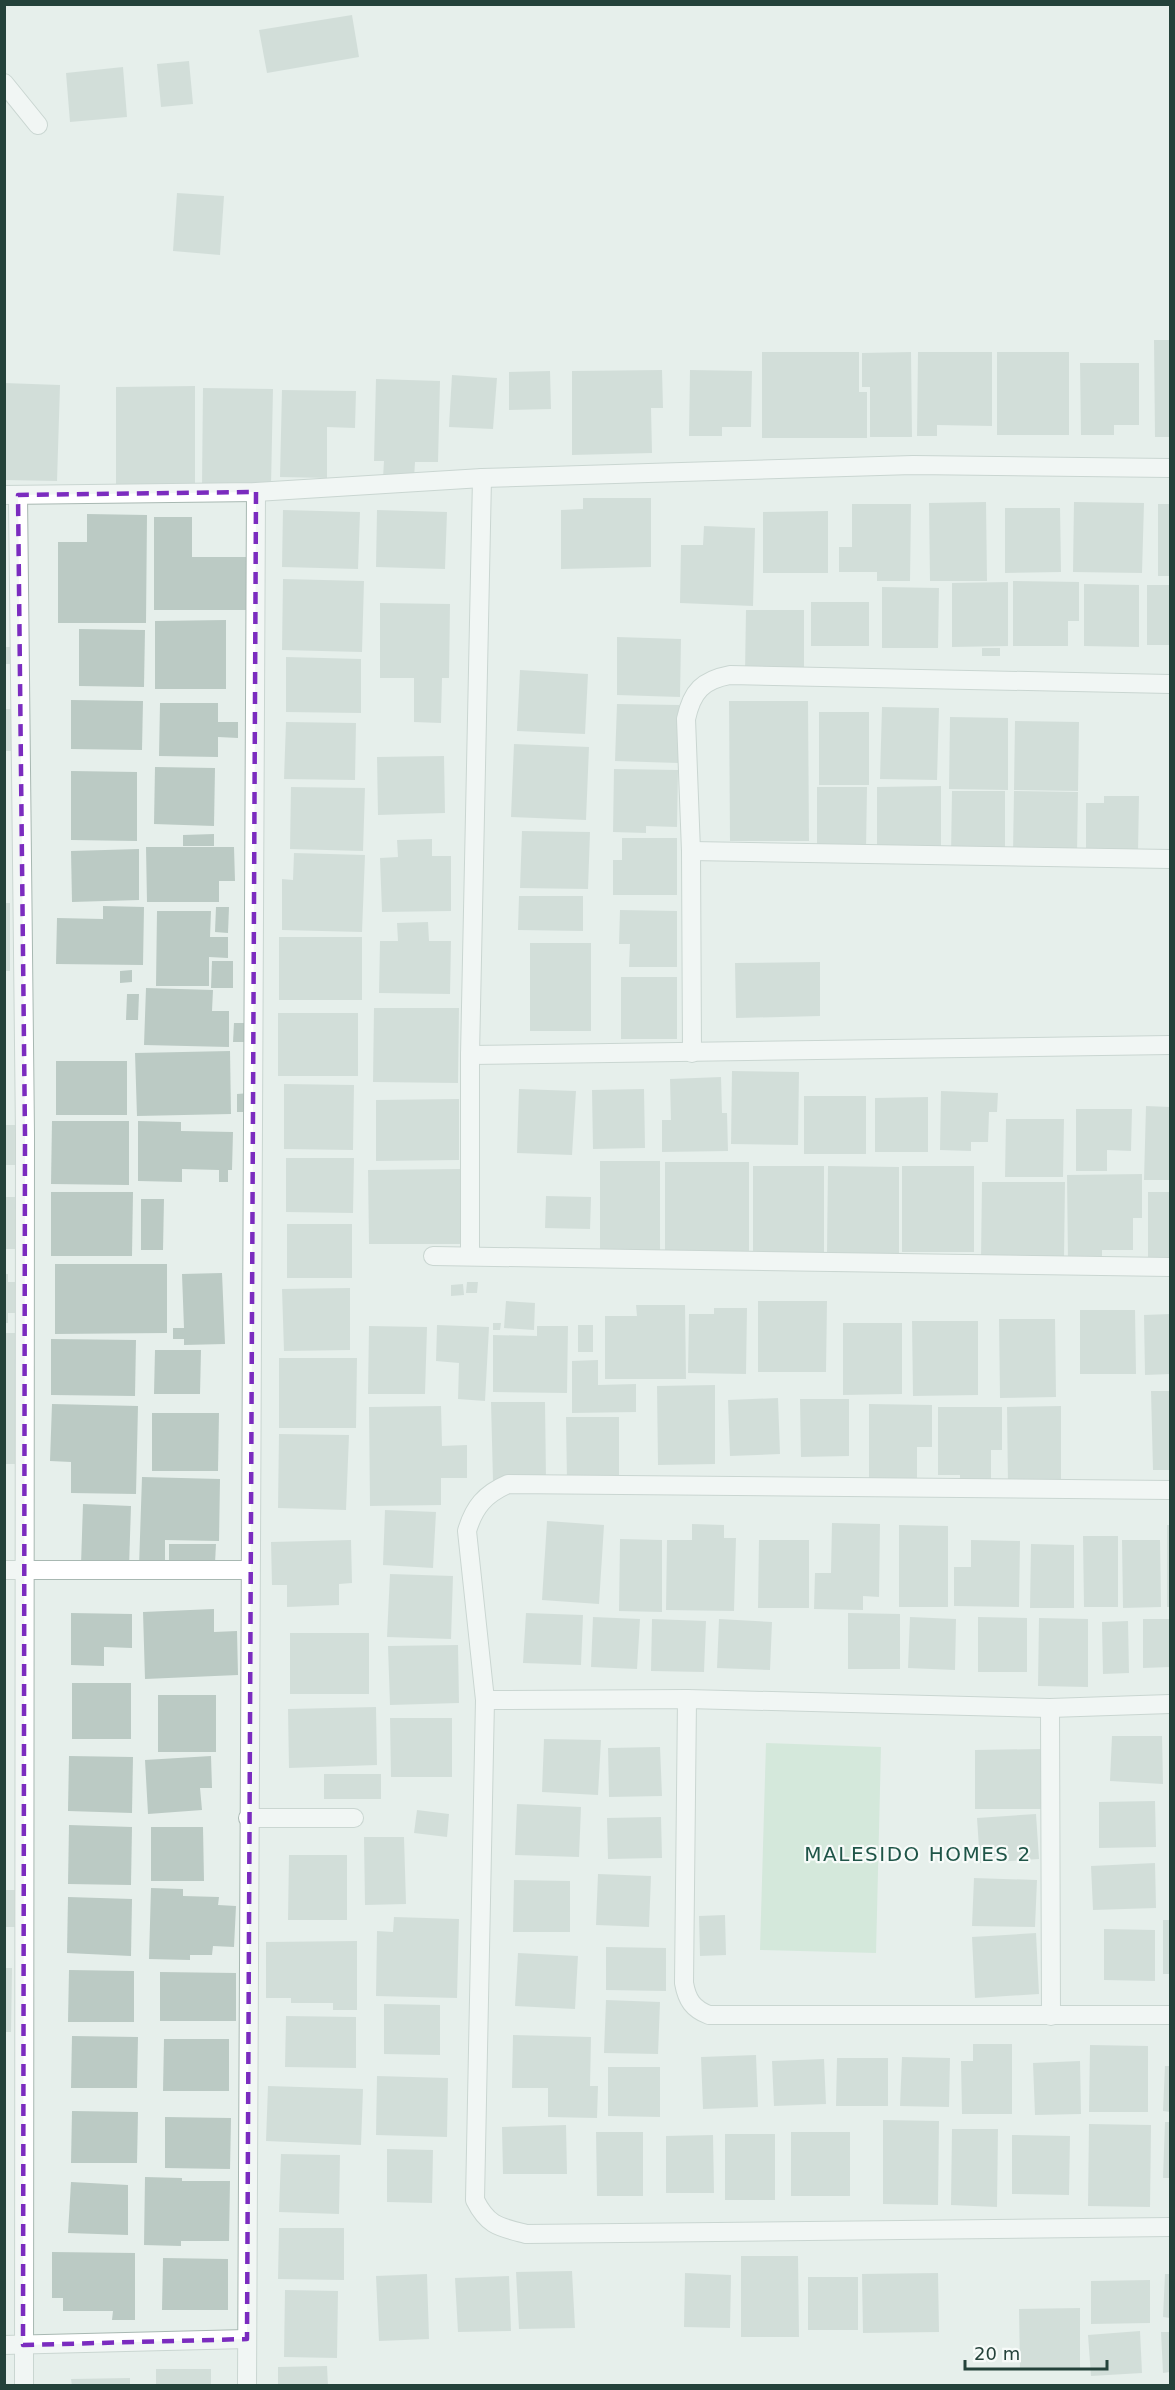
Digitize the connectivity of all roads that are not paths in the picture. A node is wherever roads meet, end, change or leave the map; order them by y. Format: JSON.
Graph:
{"nodes":[{"id":1,"x":4,"y":83,"type":"edge"},
{"id":2,"x":38,"y":125,"type":"dead end"},
{"id":3,"x":1170,"y":468,"type":"edge"},
{"id":4,"x":482,"y":478,"type":"junction"},
{"id":5,"x":256,"y":492,"type":"junction"},
{"id":6,"x":11,"y":495,"type":"edge"},
{"id":7,"x":1170,"y":684,"type":"edge"},
{"id":8,"x":691,"y":851,"type":"junction"},
{"id":9,"x":1170,"y":860,"type":"edge"},
{"id":10,"x":1170,"y":1045,"type":"edge"},
{"id":11,"x":692,"y":1053,"type":"junction"},
{"id":12,"x":470,"y":1055,"type":"junction"},
{"id":13,"x":433,"y":1256,"type":"dead end"},
{"id":14,"x":470,"y":1256,"type":"junction"},
{"id":15,"x":1170,"y":1267,"type":"edge"},
{"id":16,"x":1170,"y":1490,"type":"edge"},
{"id":17,"x":4,"y":1570,"type":"edge"},
{"id":18,"x":25,"y":1570,"type":"junction"},
{"id":19,"x":249,"y":1570,"type":"junction"},
{"id":20,"x":687,"y":1699,"type":"junction"},
{"id":21,"x":485,"y":1700,"type":"junction"},
{"id":22,"x":1170,"y":1704,"type":"edge"},
{"id":23,"x":1050,"y":1708,"type":"junction"},
{"id":24,"x":248,"y":1818,"type":"junction"},
{"id":25,"x":354,"y":1818,"type":"dead end"},
{"id":26,"x":1170,"y":2015,"type":"edge"},
{"id":27,"x":1051,"y":2016,"type":"junction"},
{"id":28,"x":1170,"y":2227,"type":"edge"},
{"id":29,"x":247,"y":2339,"type":"junction"},
{"id":30,"x":4,"y":2345,"type":"edge"},
{"id":31,"x":23,"y":2345,"type":"junction"},
{"id":32,"x":24,"y":2385,"type":"edge"},
{"id":33,"x":247,"y":2385,"type":"edge"}],
"edges":[{"from":1,"to":2,"type":"street"},
{"from":3,"to":4,"type":"street"},
{"from":4,"to":5,"type":"street"},
{"from":4,"to":12,"type":"street"},
{"from":5,"to":6,"type":"street"},
{"from":5,"to":19,"type":"street"},
{"from":6,"to":18,"type":"street"},
{"from":7,"to":8,"type":"street"},
{"from":8,"to":9,"type":"street"},
{"from":8,"to":11,"type":"street"},
{"from":10,"to":11,"type":"street"},
{"from":11,"to":12,"type":"street"},
{"from":12,"to":14,"type":"street"},
{"from":13,"to":14,"type":"street"},
{"from":14,"to":15,"type":"street"},
{"from":16,"to":21,"type":"street"},
{"from":17,"to":18,"type":"street"},
{"from":18,"to":19,"type":"street"},
{"from":18,"to":31,"type":"street"},
{"from":19,"to":24,"type":"street"},
{"from":20,"to":21,"type":"street"},
{"from":20,"to":23,"type":"street"},
{"from":20,"to":27,"type":"street"},
{"from":21,"to":28,"type":"street"},
{"from":22,"to":23,"type":"street"},
{"from":23,"to":27,"type":"street"},
{"from":24,"to":25,"type":"street"},
{"from":24,"to":29,"type":"street"},
{"from":26,"to":27,"type":"street"},
{"from":29,"to":31,"type":"street"},
{"from":29,"to":33,"type":"street"},
{"from":30,"to":31,"type":"street"},
{"from":31,"to":32,"type":"street"}]}
